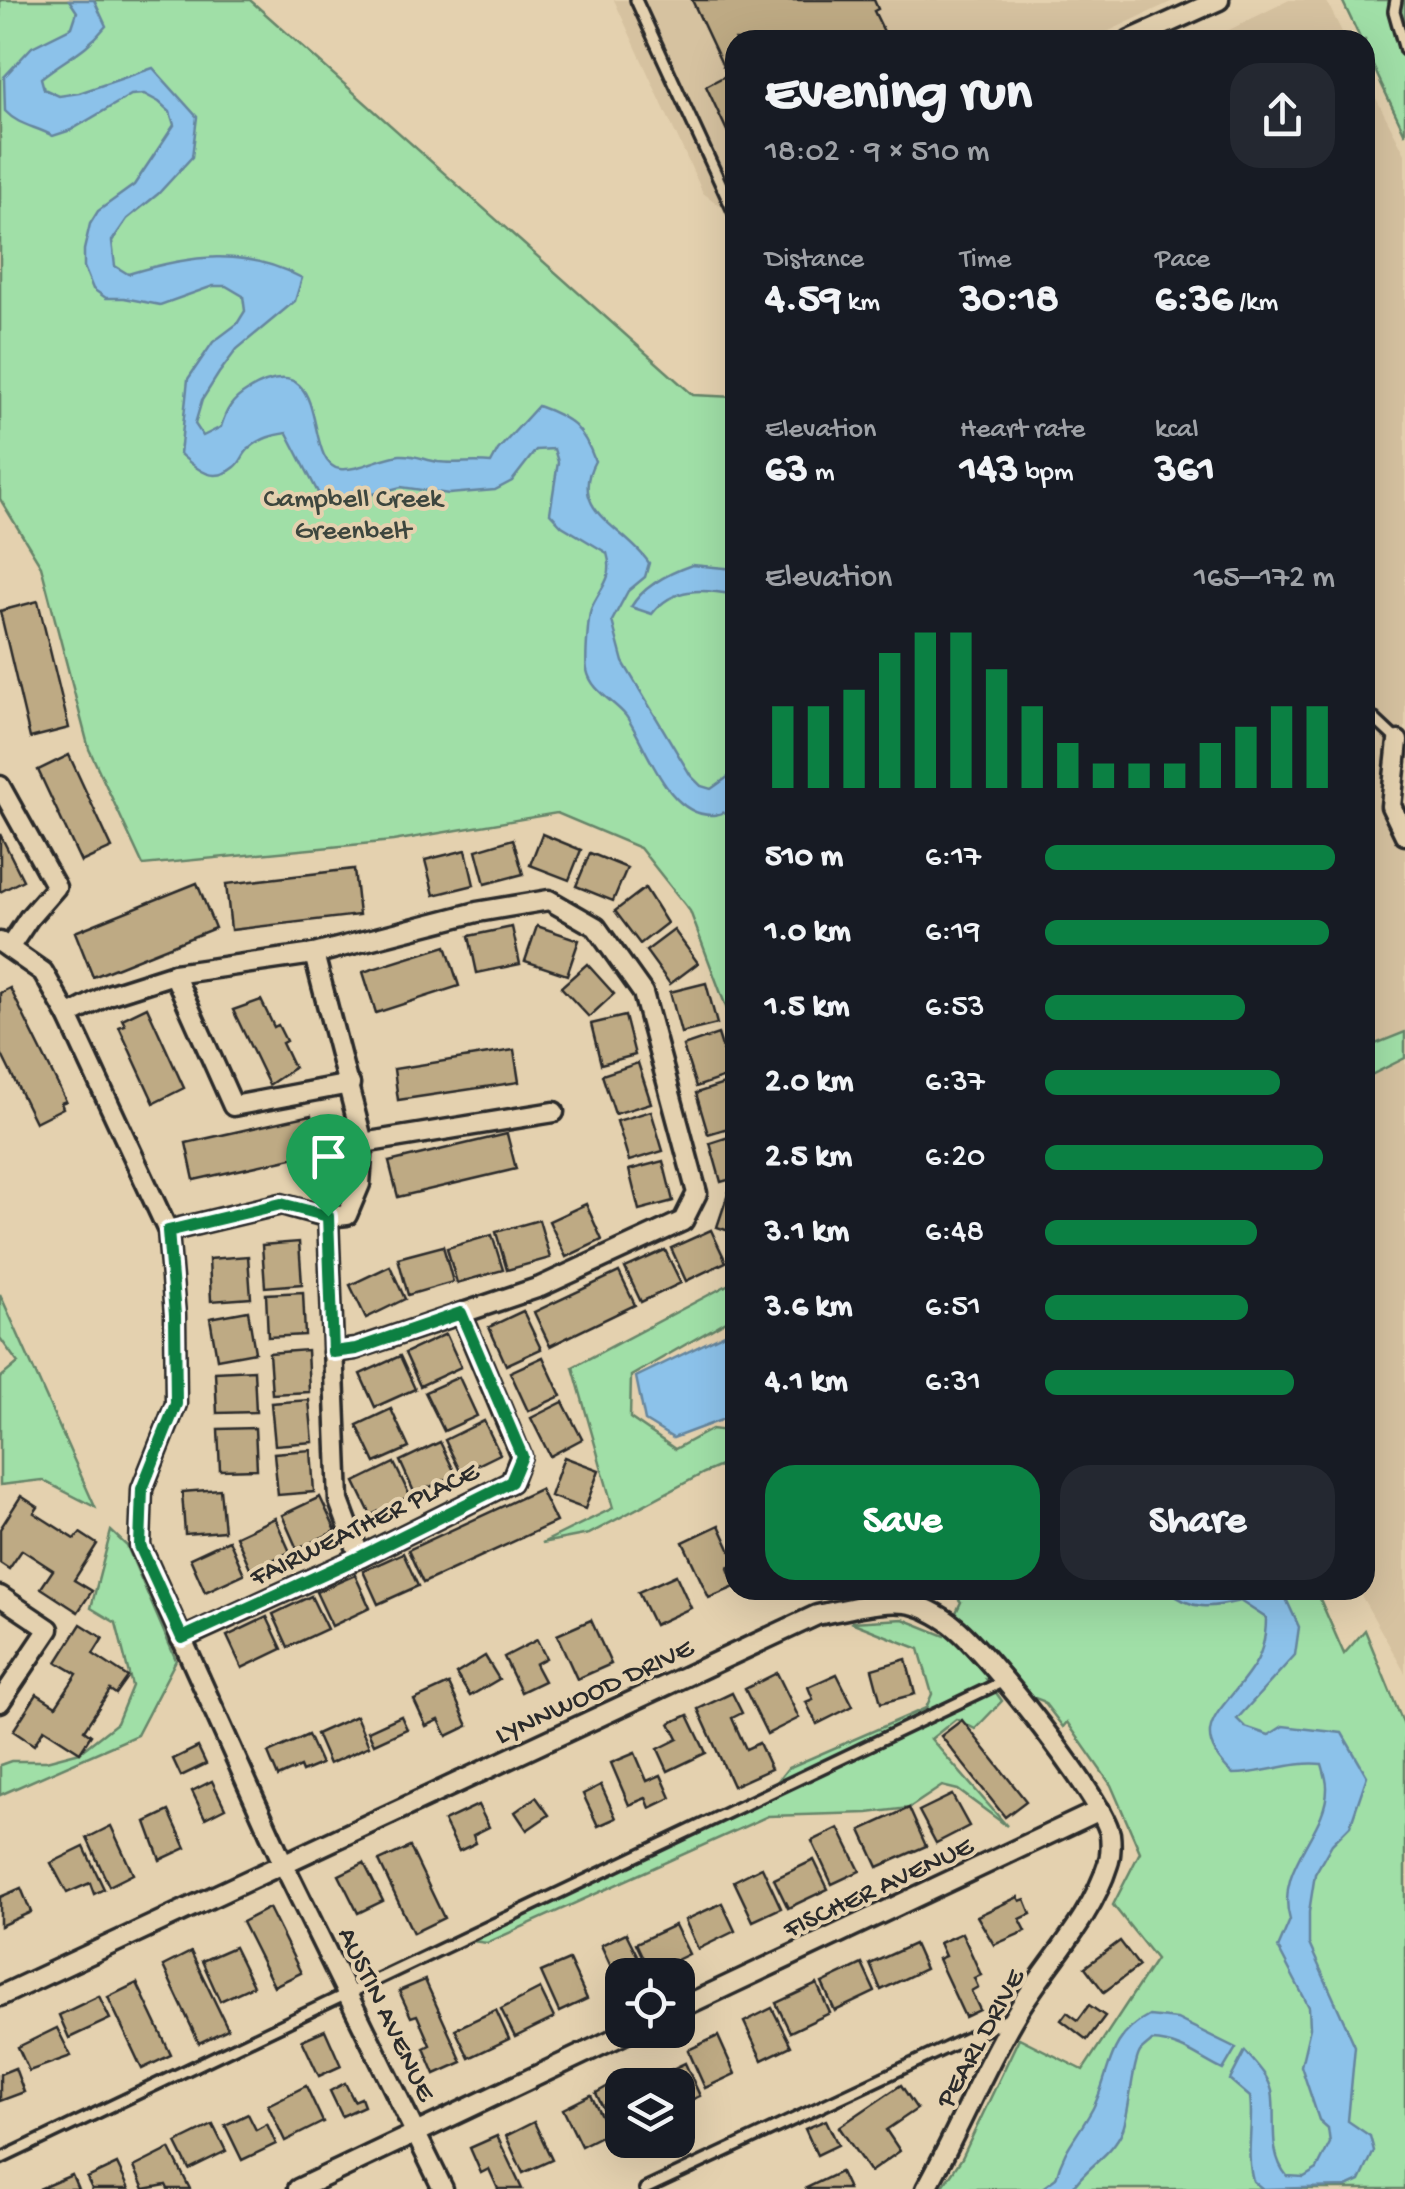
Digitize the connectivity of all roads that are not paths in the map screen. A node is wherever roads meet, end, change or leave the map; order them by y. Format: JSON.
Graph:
{"nodes":[{"id":1,"x":636,"y":0,"type":"edge"},
{"id":2,"x":1219,"y":0,"type":"edge"},
{"id":3,"x":1396,"y":0,"type":"edge"},
{"id":4,"x":1152,"y":30,"type":"edge"},
{"id":5,"x":1405,"y":50,"type":"edge"},
{"id":6,"x":725,"y":193,"type":"edge"},
{"id":7,"x":1375,"y":719,"type":"edge"},
{"id":8,"x":1398,"y":741,"type":"joint"},
{"id":9,"x":0,"y":786,"type":"edge"},
{"id":10,"x":1405,"y":835,"type":"edge"},
{"id":11,"x":5,"y":945,"type":"edge"},
{"id":12,"x":314,"y":954,"type":"junction"},
{"id":13,"x":174,"y":974,"type":"junction"},
{"id":14,"x":68,"y":1016,"type":"junction"},
{"id":15,"x":350,"y":1084,"type":"junction"},
{"id":16,"x":554,"y":1112,"type":"dead end"},
{"id":17,"x":363,"y":1143,"type":"junction"},
{"id":18,"x":328,"y":1216,"type":"junction"},
{"id":19,"x":168,"y":1231,"type":"junction"},
{"id":20,"x":461,"y":1313,"type":"junction"},
{"id":21,"x":333,"y":1352,"type":"junction"},
{"id":22,"x":360,"y":1557,"type":"junction"},
{"id":23,"x":0,"y":1596,"type":"edge"},
{"id":24,"x":182,"y":1638,"type":"junction"},
{"id":25,"x":1006,"y":1681,"type":"junction"},
{"id":26,"x":0,"y":1702,"type":"edge"},
{"id":27,"x":1100,"y":1810,"type":"junction"},
{"id":28,"x":1109,"y":1862,"type":"joint"},
{"id":29,"x":283,"y":1863,"type":"junction"},
{"id":30,"x":348,"y":1993,"type":"junction"},
{"id":31,"x":0,"y":1996,"type":"edge"},
{"id":32,"x":695,"y":2001,"type":"edge"},
{"id":33,"x":1014,"y":2016,"type":"junction"},
{"id":34,"x":605,"y":2043,"type":"edge"},
{"id":35,"x":417,"y":2132,"type":"junction"},
{"id":36,"x":0,"y":2159,"type":"edge"},
{"id":37,"x":298,"y":2189,"type":"edge"},
{"id":38,"x":444,"y":2189,"type":"edge"},
{"id":39,"x":645,"y":2189,"type":"edge"},
{"id":40,"x":926,"y":2189,"type":"edge"}],
"edges":[{"from":1,"to":6,"type":"lane"},
{"from":2,"to":4,"type":"street"},
{"from":3,"to":5,"type":"lane"},
{"from":7,"to":8,"type":"lane"},
{"from":8,"to":10,"type":"street"},
{"from":9,"to":11,"type":"street"},
{"from":11,"to":14,"type":"street"},
{"from":12,"to":13,"type":"street"},
{"from":12,"to":15,"type":"street"},
{"from":12,"to":20,"type":"street"},
{"from":13,"to":14,"type":"street"},
{"from":13,"to":15,"type":"street"},
{"from":14,"to":19,"type":"street"},
{"from":15,"to":17,"type":"street"},
{"from":16,"to":17,"type":"street"},
{"from":17,"to":18,"type":"street"},
{"from":18,"to":19,"type":"street"},
{"from":18,"to":21,"type":"street"},
{"from":19,"to":24,"type":"street","name":"AUSTIN AVENUE"},
{"from":20,"to":21,"type":"street"},
{"from":20,"to":22,"type":"street","name":"FAIRWEATHER PLACE"},
{"from":21,"to":22,"type":"street"},
{"from":22,"to":24,"type":"street","name":"FAIRWEATHER PLACE"},
{"from":23,"to":26,"type":"street"},
{"from":24,"to":29,"type":"street","name":"AUSTIN AVENUE"},
{"from":25,"to":27,"type":"street","name":"LYNNWOOD DRIVE"},
{"from":25,"to":29,"type":"street","name":"LYNNWOOD DRIVE"},
{"from":25,"to":30,"type":"lane"},
{"from":27,"to":28,"type":"street","name":"LYNNWOOD DRIVE"},
{"from":27,"to":32,"type":"street","name":"FISCHER AVENUE"},
{"from":28,"to":33,"type":"street","name":"PEARL DRIVE"},
{"from":29,"to":30,"type":"street","name":"AUSTIN AVENUE"},
{"from":29,"to":31,"type":"street","name":"LYNNWOOD DRIVE"},
{"from":30,"to":35,"type":"street","name":"AUSTIN AVENUE"},
{"from":30,"to":36,"type":"lane"},
{"from":33,"to":39,"type":"lane"},
{"from":33,"to":40,"type":"street","name":"PEARL DRIVE"},
{"from":34,"to":35,"type":"street"},
{"from":35,"to":37,"type":"street"},
{"from":35,"to":38,"type":"street","name":"AUSTIN AVENUE"}]}
